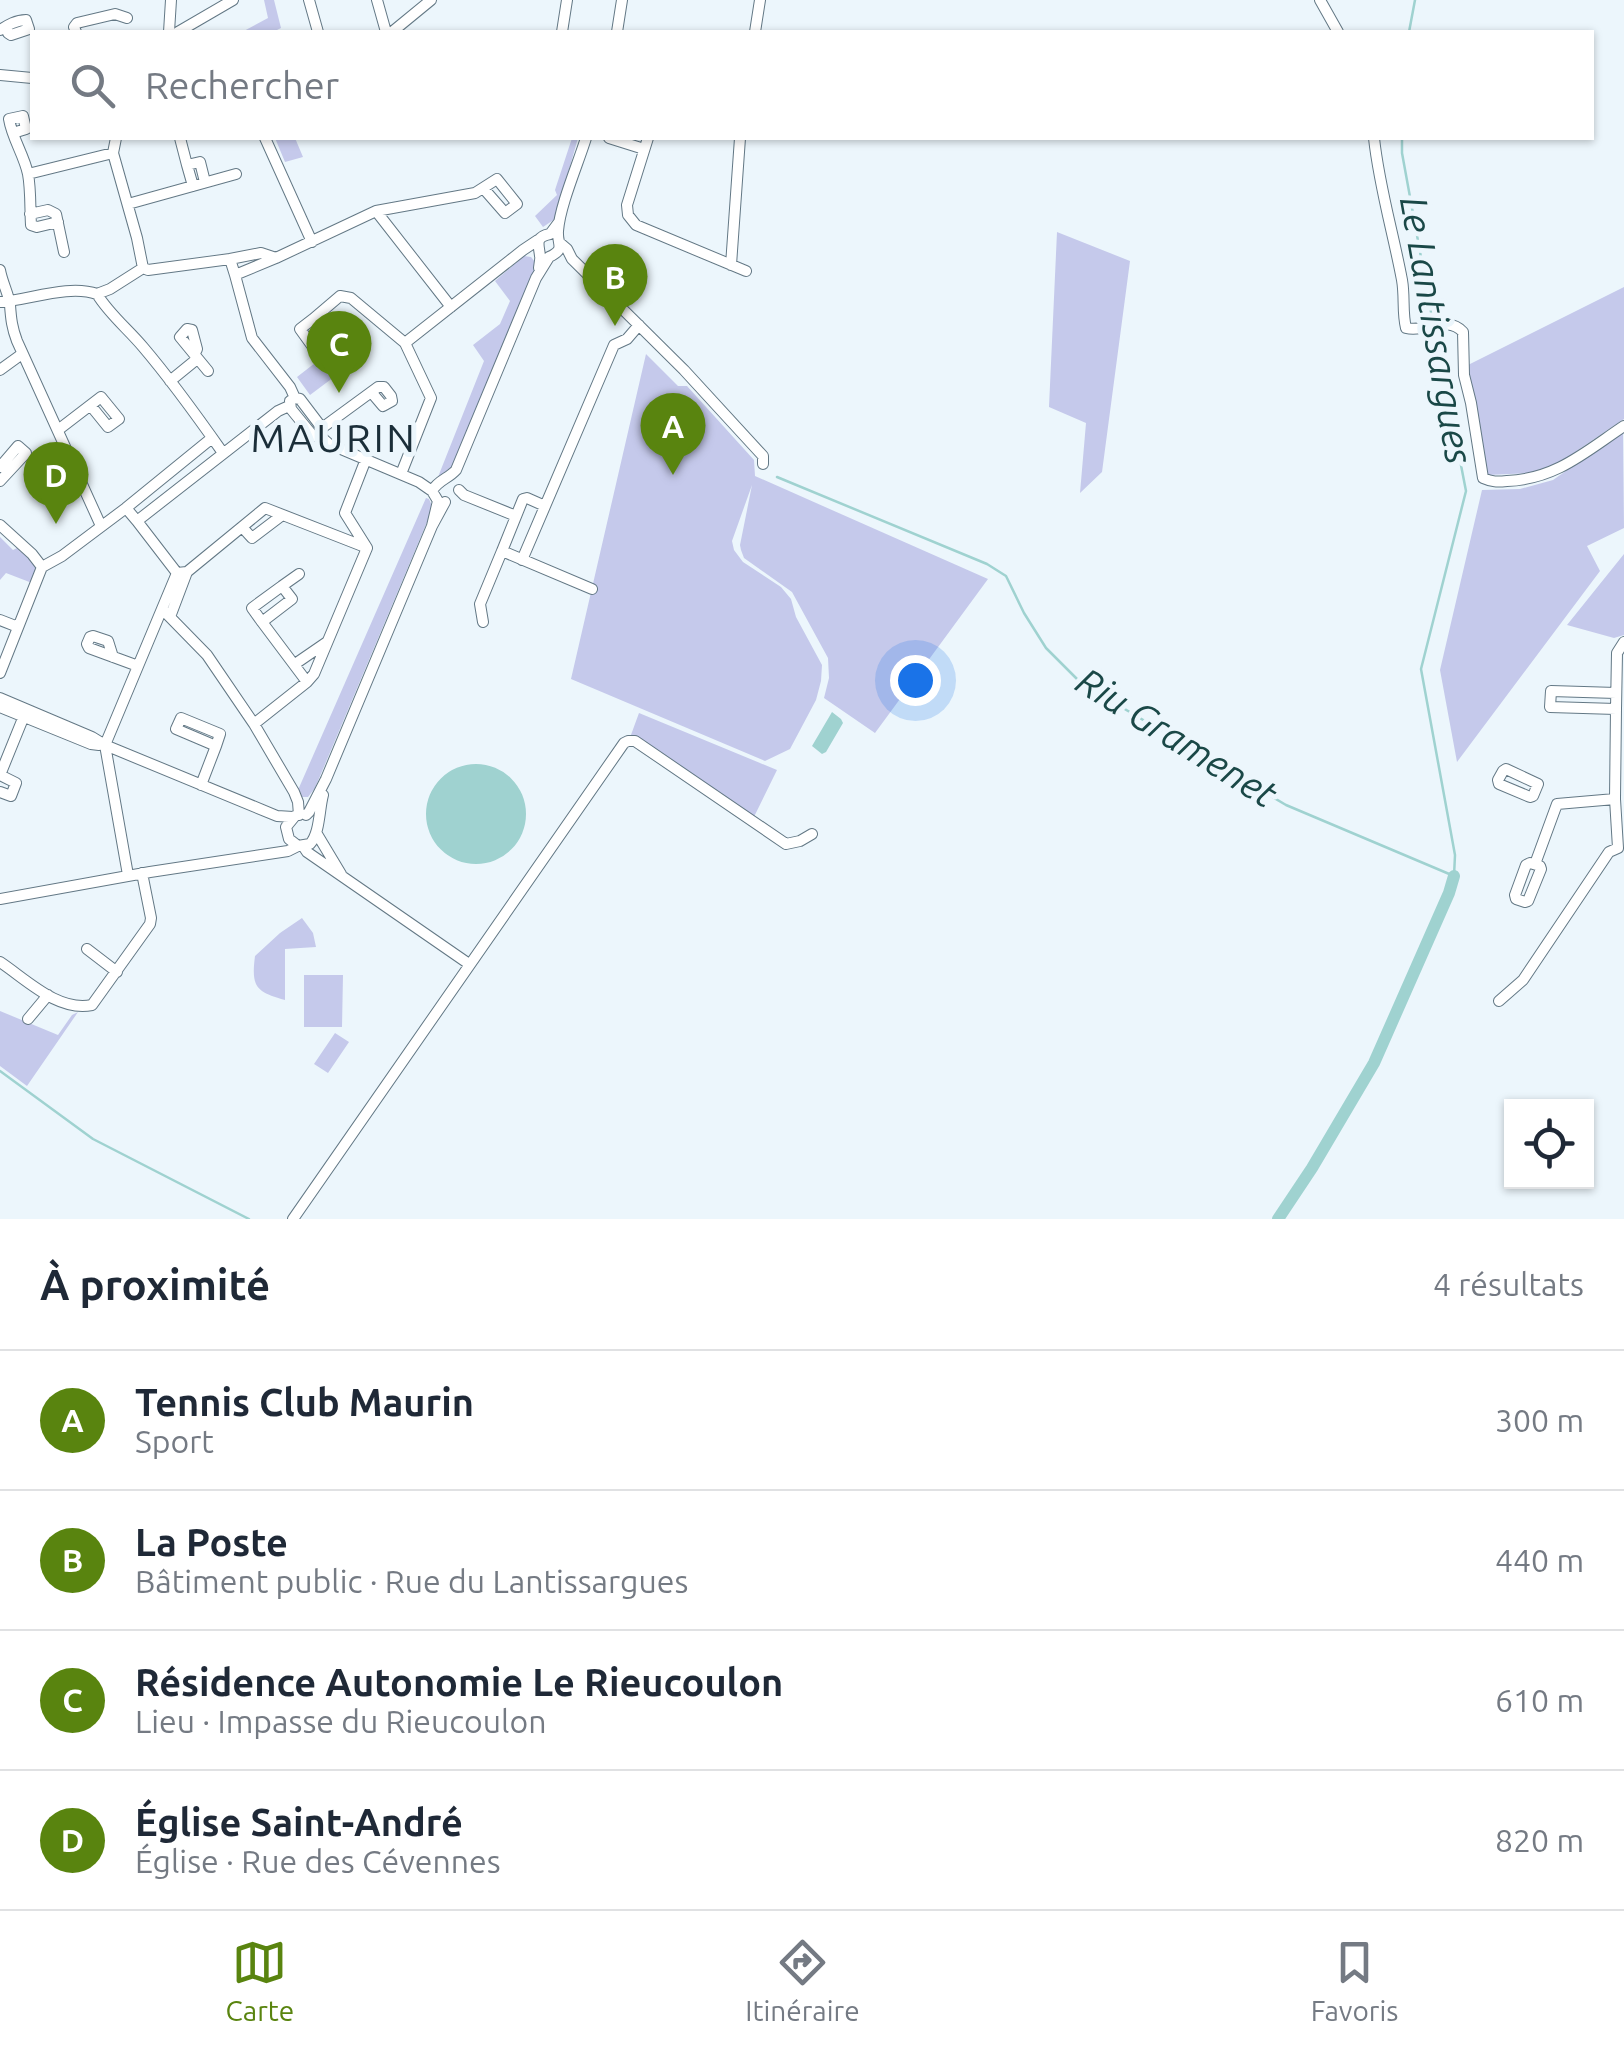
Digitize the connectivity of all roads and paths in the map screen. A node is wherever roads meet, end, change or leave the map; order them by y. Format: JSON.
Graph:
{"nodes":[{"id":1,"x":171,"y":0,"type":"edge"},
{"id":2,"x":234,"y":0,"type":"edge"},
{"id":3,"x":309,"y":0,"type":"edge"},
{"id":4,"x":377,"y":0,"type":"edge"},
{"id":5,"x":430,"y":0,"type":"edge"},
{"id":6,"x":567,"y":0,"type":"edge"},
{"id":7,"x":622,"y":0,"type":"edge"},
{"id":8,"x":760,"y":0,"type":"edge"},
{"id":9,"x":1320,"y":0,"type":"edge"},
{"id":10,"x":128,"y":18,"type":"dead end"},
{"id":11,"x":75,"y":30,"type":"edge"},
{"id":12,"x":170,"y":30,"type":"edge"},
{"id":13,"x":182,"y":30,"type":"edge"},
{"id":14,"x":317,"y":30,"type":"edge"},
{"id":15,"x":388,"y":30,"type":"edge"},
{"id":16,"x":392,"y":30,"type":"edge"},
{"id":17,"x":562,"y":30,"type":"edge"},
{"id":18,"x":617,"y":30,"type":"edge"},
{"id":19,"x":755,"y":30,"type":"edge"},
{"id":20,"x":1337,"y":30,"type":"edge"},
{"id":21,"x":0,"y":76,"type":"edge"},
{"id":22,"x":30,"y":78,"type":"edge"},
{"id":23,"x":13,"y":134,"type":"dead end"},
{"id":24,"x":116,"y":140,"type":"edge"},
{"id":25,"x":181,"y":140,"type":"edge"},
{"id":26,"x":266,"y":140,"type":"edge"},
{"id":27,"x":585,"y":140,"type":"edge"},
{"id":28,"x":740,"y":140,"type":"edge"},
{"id":29,"x":1374,"y":140,"type":"edge"},
{"id":30,"x":646,"y":143,"type":"edge"},
{"id":31,"x":114,"y":153,"type":"junction"},
{"id":32,"x":187,"y":165,"type":"junction"},
{"id":33,"x":28,"y":174,"type":"junction"},
{"id":34,"x":236,"y":174,"type":"dead end"},
{"id":35,"x":205,"y":182,"type":"junction"},
{"id":36,"x":192,"y":186,"type":"junction"},
{"id":37,"x":484,"y":188,"type":"dead end"},
{"id":38,"x":128,"y":204,"type":"junction"},
{"id":39,"x":376,"y":211,"type":"junction"},
{"id":40,"x":556,"y":238,"type":"junction"},
{"id":41,"x":312,"y":242,"type":"junction"},
{"id":42,"x":544,"y":251,"type":"junction"},
{"id":43,"x":64,"y":252,"type":"dead end"},
{"id":44,"x":276,"y":258,"type":"junction"},
{"id":45,"x":230,"y":259,"type":"junction"},
{"id":46,"x":572,"y":259,"type":"junction"},
{"id":47,"x":731,"y":265,"type":"junction"},
{"id":48,"x":143,"y":268,"type":"junction"},
{"id":49,"x":0,"y":270,"type":"edge"},
{"id":50,"x":746,"y":271,"type":"dead end"},
{"id":51,"x":235,"y":275,"type":"junction"},
{"id":52,"x":97,"y":294,"type":"junction"},
{"id":53,"x":5,"y":302,"type":"edge"},
{"id":54,"x":451,"y":307,"type":"junction"},
{"id":55,"x":313,"y":318,"type":"dead end"},
{"id":56,"x":640,"y":325,"type":"junction"},
{"id":57,"x":406,"y":343,"type":"junction"},
{"id":58,"x":22,"y":354,"type":"junction"},
{"id":59,"x":0,"y":370,"type":"edge"},
{"id":60,"x":208,"y":371,"type":"dead end"},
{"id":61,"x":170,"y":380,"type":"junction"},
{"id":62,"x":372,"y":393,"type":"dead end"},
{"id":63,"x":292,"y":402,"type":"junction"},
{"id":64,"x":90,"y":406,"type":"dead end"},
{"id":65,"x":1624,"y":426,"type":"edge"},
{"id":66,"x":58,"y":430,"type":"junction"},
{"id":67,"x":321,"y":432,"type":"junction"},
{"id":68,"x":212,"y":438,"type":"junction"},
{"id":69,"x":222,"y":453,"type":"junction"},
{"id":70,"x":366,"y":460,"type":"junction"},
{"id":71,"x":762,"y":464,"type":"dead end"},
{"id":72,"x":0,"y":466,"type":"edge"},
{"id":73,"x":401,"y":474,"type":"junction"},
{"id":74,"x":0,"y":481,"type":"edge"},
{"id":75,"x":457,"y":485,"type":"junction"},
{"id":76,"x":438,"y":495,"type":"junction"},
{"id":77,"x":130,"y":504,"type":"junction"},
{"id":78,"x":546,"y":506,"type":"junction"},
{"id":79,"x":346,"y":513,"type":"junction"},
{"id":80,"x":516,"y":516,"type":"junction"},
{"id":81,"x":140,"y":518,"type":"junction"},
{"id":82,"x":0,"y":524,"type":"edge"},
{"id":83,"x":101,"y":526,"type":"junction"},
{"id":84,"x":335,"y":537,"type":"junction"},
{"id":85,"x":367,"y":548,"type":"junction"},
{"id":86,"x":502,"y":551,"type":"junction"},
{"id":87,"x":522,"y":560,"type":"junction"},
{"id":88,"x":42,"y":568,"type":"junction"},
{"id":89,"x":182,"y":572,"type":"junction"},
{"id":90,"x":299,"y":574,"type":"dead end"},
{"id":91,"x":592,"y":589,"type":"dead end"},
{"id":92,"x":167,"y":613,"type":"junction"},
{"id":93,"x":0,"y":620,"type":"edge"},
{"id":94,"x":482,"y":622,"type":"dead end"},
{"id":95,"x":18,"y":627,"type":"junction"},
{"id":96,"x":328,"y":642,"type":"junction"},
{"id":97,"x":1624,"y":642,"type":"edge"},
{"id":98,"x":113,"y":657,"type":"dead end"},
{"id":99,"x":295,"y":664,"type":"junction"},
{"id":100,"x":138,"y":666,"type":"junction"},
{"id":101,"x":0,"y":672,"type":"edge"},
{"id":102,"x":307,"y":682,"type":"junction"},
{"id":103,"x":1616,"y":693,"type":"junction"},
{"id":104,"x":0,"y":698,"type":"edge"},
{"id":105,"x":0,"y":708,"type":"edge"},
{"id":106,"x":1616,"y":709,"type":"junction"},
{"id":107,"x":25,"y":713,"type":"junction"},
{"id":108,"x":254,"y":724,"type":"junction"},
{"id":109,"x":0,"y":734,"type":"edge"},
{"id":110,"x":14,"y":739,"type":"junction"},
{"id":111,"x":105,"y":745,"type":"junction"},
{"id":112,"x":216,"y":746,"type":"dead end"},
{"id":113,"x":0,"y":775,"type":"edge"},
{"id":114,"x":326,"y":780,"type":"junction"},
{"id":115,"x":201,"y":785,"type":"junction"},
{"id":116,"x":0,"y":792,"type":"edge"},
{"id":117,"x":1536,"y":792,"type":"dead end"},
{"id":118,"x":1618,"y":801,"type":"edge"},
{"id":119,"x":1557,"y":804,"type":"junction"},
{"id":120,"x":295,"y":818,"type":"junction"},
{"id":121,"x":317,"y":829,"type":"junction"},
{"id":122,"x":812,"y":834,"type":"dead end"},
{"id":123,"x":300,"y":846,"type":"junction"},
{"id":124,"x":1621,"y":851,"type":"edge"},
{"id":125,"x":270,"y":852,"type":"junction"},
{"id":126,"x":1535,"y":864,"type":"dead end"},
{"id":127,"x":142,"y":873,"type":"junction"},
{"id":128,"x":128,"y":875,"type":"junction"},
{"id":129,"x":344,"y":880,"type":"junction"},
{"id":130,"x":0,"y":899,"type":"edge"},
{"id":131,"x":87,"y":949,"type":"dead end"},
{"id":132,"x":0,"y":962,"type":"edge"},
{"id":133,"x":470,"y":964,"type":"junction"},
{"id":134,"x":117,"y":972,"type":"junction"},
{"id":135,"x":48,"y":995,"type":"junction"},
{"id":136,"x":1498,"y":1001,"type":"dead end"},
{"id":137,"x":28,"y":1019,"type":"dead end"},
{"id":138,"x":293,"y":1219,"type":"edge"}],
"edges":[{"from":1,"to":12,"type":"street"},
{"from":2,"to":13,"type":"street"},
{"from":3,"to":14,"type":"street"},
{"from":4,"to":15,"type":"street"},
{"from":5,"to":16,"type":"street"},
{"from":6,"to":17,"type":"street"},
{"from":7,"to":18,"type":"street"},
{"from":8,"to":19,"type":"street"},
{"from":9,"to":20,"type":"street"},
{"from":10,"to":11,"type":"street"},
{"from":21,"to":22,"type":"street"},
{"from":23,"to":33,"type":"street"},
{"from":24,"to":31,"type":"street"},
{"from":25,"to":32,"type":"street"},
{"from":26,"to":41,"type":"street"},
{"from":27,"to":40,"type":"street"},
{"from":28,"to":47,"type":"street"},
{"from":29,"to":65,"type":"street"},
{"from":30,"to":47,"type":"street"},
{"from":31,"to":33,"type":"street"},
{"from":31,"to":38,"type":"street"},
{"from":32,"to":35,"type":"street"},
{"from":32,"to":36,"type":"street"},
{"from":33,"to":43,"type":"street"},
{"from":34,"to":35,"type":"street"},
{"from":35,"to":36,"type":"street"},
{"from":36,"to":38,"type":"street"},
{"from":37,"to":39,"type":"street"},
{"from":38,"to":48,"type":"street"},
{"from":39,"to":41,"type":"street"},
{"from":39,"to":54,"type":"street"},
{"from":40,"to":42,"type":"street"},
{"from":40,"to":42,"type":"street"},
{"from":40,"to":46,"type":"street"},
{"from":41,"to":44,"type":"street"},
{"from":42,"to":46,"type":"street"},
{"from":42,"to":54,"type":"street"},
{"from":42,"to":75,"type":"street"},
{"from":44,"to":45,"type":"street"},
{"from":44,"to":51,"type":"street"},
{"from":45,"to":48,"type":"street"},
{"from":45,"to":51,"type":"street"},
{"from":46,"to":56,"type":"street"},
{"from":47,"to":50,"type":"street"},
{"from":48,"to":52,"type":"street"},
{"from":49,"to":53,"type":"street"},
{"from":51,"to":63,"type":"street"},
{"from":52,"to":53,"type":"street"},
{"from":52,"to":61,"type":"street"},
{"from":53,"to":58,"type":"street"},
{"from":54,"to":57,"type":"street"},
{"from":55,"to":57,"type":"street"},
{"from":56,"to":71,"type":"street"},
{"from":56,"to":78,"type":"street"},
{"from":57,"to":73,"type":"street"},
{"from":58,"to":59,"type":"street"},
{"from":58,"to":66,"type":"street"},
{"from":60,"to":61,"type":"street"},
{"from":61,"to":68,"type":"street"},
{"from":62,"to":67,"type":"street"},
{"from":63,"to":67,"type":"street"},
{"from":63,"to":69,"type":"street"},
{"from":64,"to":66,"type":"street"},
{"from":66,"to":83,"type":"street"},
{"from":67,"to":70,"type":"street"},
{"from":68,"to":69,"type":"street"},
{"from":68,"to":77,"type":"street"},
{"from":69,"to":81,"type":"street"},
{"from":70,"to":73,"type":"street"},
{"from":70,"to":79,"type":"street"},
{"from":72,"to":74,"type":"street"},
{"from":73,"to":76,"type":"street"},
{"from":75,"to":76,"type":"street"},
{"from":75,"to":76,"type":"street"},
{"from":75,"to":80,"type":"street"},
{"from":76,"to":114,"type":"street"},
{"from":77,"to":81,"type":"street"},
{"from":77,"to":83,"type":"street"},
{"from":78,"to":80,"type":"street"},
{"from":78,"to":87,"type":"street"},
{"from":79,"to":84,"type":"street"},
{"from":79,"to":85,"type":"street"},
{"from":80,"to":86,"type":"street"},
{"from":81,"to":89,"type":"street"},
{"from":82,"to":88,"type":"street"},
{"from":83,"to":88,"type":"street"},
{"from":84,"to":85,"type":"street"},
{"from":84,"to":89,"type":"street"},
{"from":85,"to":96,"type":"street"},
{"from":86,"to":87,"type":"street"},
{"from":86,"to":94,"type":"street"},
{"from":87,"to":91,"type":"street"},
{"from":88,"to":95,"type":"street"},
{"from":89,"to":92,"type":"street"},
{"from":90,"to":99,"type":"street"},
{"from":92,"to":100,"type":"street"},
{"from":92,"to":108,"type":"street"},
{"from":93,"to":95,"type":"street"},
{"from":95,"to":101,"type":"street"},
{"from":96,"to":99,"type":"street"},
{"from":96,"to":102,"type":"street"},
{"from":97,"to":103,"type":"street"},
{"from":98,"to":100,"type":"street"},
{"from":99,"to":102,"type":"street"},
{"from":100,"to":111,"type":"street"},
{"from":102,"to":108,"type":"street"},
{"from":103,"to":106,"type":"street"},
{"from":103,"to":106,"type":"street"},
{"from":104,"to":107,"type":"street"},
{"from":105,"to":107,"type":"street"},
{"from":106,"to":118,"type":"street"},
{"from":107,"to":110,"type":"street"},
{"from":107,"to":111,"type":"street"},
{"from":108,"to":120,"type":"street"},
{"from":109,"to":110,"type":"street"},
{"from":110,"to":113,"type":"street"},
{"from":111,"to":115,"type":"street"},
{"from":111,"to":128,"type":"street"},
{"from":112,"to":115,"type":"street"},
{"from":113,"to":116,"type":"street"},
{"from":114,"to":120,"type":"street"},
{"from":114,"to":121,"type":"street"},
{"from":115,"to":120,"type":"street"},
{"from":117,"to":119,"type":"street"},
{"from":118,"to":119,"type":"street"},
{"from":118,"to":124,"type":"street"},
{"from":119,"to":126,"type":"street"},
{"from":120,"to":121,"type":"street"},
{"from":120,"to":123,"type":"street"},
{"from":120,"to":125,"type":"street"},
{"from":121,"to":123,"type":"street"},
{"from":121,"to":129,"type":"street"},
{"from":122,"to":133,"type":"street"},
{"from":123,"to":125,"type":"street"},
{"from":123,"to":129,"type":"street"},
{"from":124,"to":136,"type":"street"},
{"from":125,"to":127,"type":"street"},
{"from":127,"to":128,"type":"street"},
{"from":127,"to":134,"type":"street"},
{"from":128,"to":130,"type":"street"},
{"from":129,"to":133,"type":"street"},
{"from":131,"to":134,"type":"street"},
{"from":132,"to":135,"type":"street"},
{"from":133,"to":138,"type":"street"},
{"from":134,"to":135,"type":"street"},
{"from":135,"to":137,"type":"street"}]}
